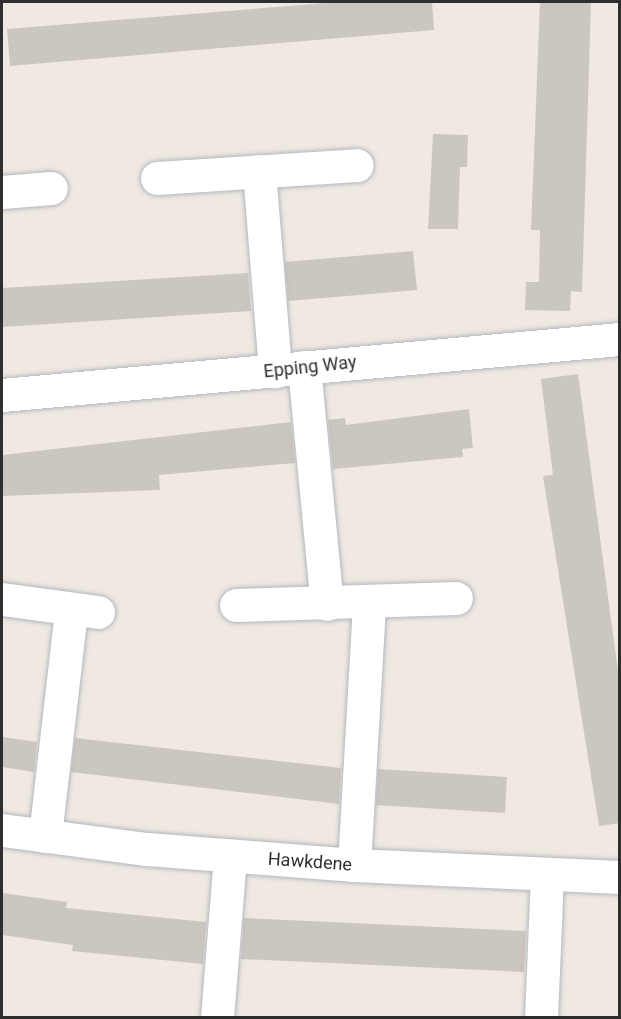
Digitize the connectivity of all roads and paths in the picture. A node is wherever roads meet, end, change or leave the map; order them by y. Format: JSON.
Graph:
{"nodes":[{"id":1,"x":357,"y":165,"type":"dead end"},
{"id":2,"x":259,"y":171,"type":"junction"},
{"id":3,"x":157,"y":178,"type":"dead end"},
{"id":4,"x":51,"y":188,"type":"dead end"},
{"id":5,"x":2,"y":192,"type":"edge"},
{"id":6,"x":620,"y":339,"type":"edge"},
{"id":7,"x":290,"y":369,"type":"junction"},
{"id":8,"x":2,"y":395,"type":"edge"},
{"id":9,"x":456,"y":597,"type":"dead end"},
{"id":10,"x":2,"y":598,"type":"edge"},
{"id":11,"x":327,"y":604,"type":"junction"},
{"id":12,"x":369,"y":604,"type":"junction"},
{"id":13,"x":236,"y":605,"type":"dead end"},
{"id":14,"x":2,"y":830,"type":"edge"},
{"id":15,"x":45,"y":836,"type":"junction"},
{"id":16,"x":230,"y":856,"type":"junction"},
{"id":17,"x":354,"y":865,"type":"junction"},
{"id":18,"x":547,"y":876,"type":"junction"},
{"id":19,"x":620,"y":877,"type":"edge"},
{"id":20,"x":217,"y":1017,"type":"edge"},
{"id":21,"x":541,"y":1017,"type":"edge"}],
"edges":[{"from":1,"to":2,"type":"street"},
{"from":2,"to":3,"type":"street"},
{"from":2,"to":7,"type":"street"},
{"from":4,"to":5,"type":"street"},
{"from":6,"to":7,"type":"street","name":"Epping Way"},
{"from":7,"to":8,"type":"street","name":"Epping Way"},
{"from":7,"to":11,"type":"street"},
{"from":9,"to":12,"type":"street"},
{"from":10,"to":15,"type":"street"},
{"from":11,"to":12,"type":"street"},
{"from":11,"to":13,"type":"street"},
{"from":12,"to":17,"type":"street"},
{"from":14,"to":15,"type":"street","name":"Hawkdene"},
{"from":15,"to":16,"type":"street","name":"Hawkdene"},
{"from":16,"to":17,"type":"street","name":"Hawkdene"},
{"from":16,"to":20,"type":"street"},
{"from":17,"to":18,"type":"street","name":"Hawkdene"},
{"from":18,"to":19,"type":"street","name":"Hawkdene"},
{"from":18,"to":21,"type":"street"}]}
